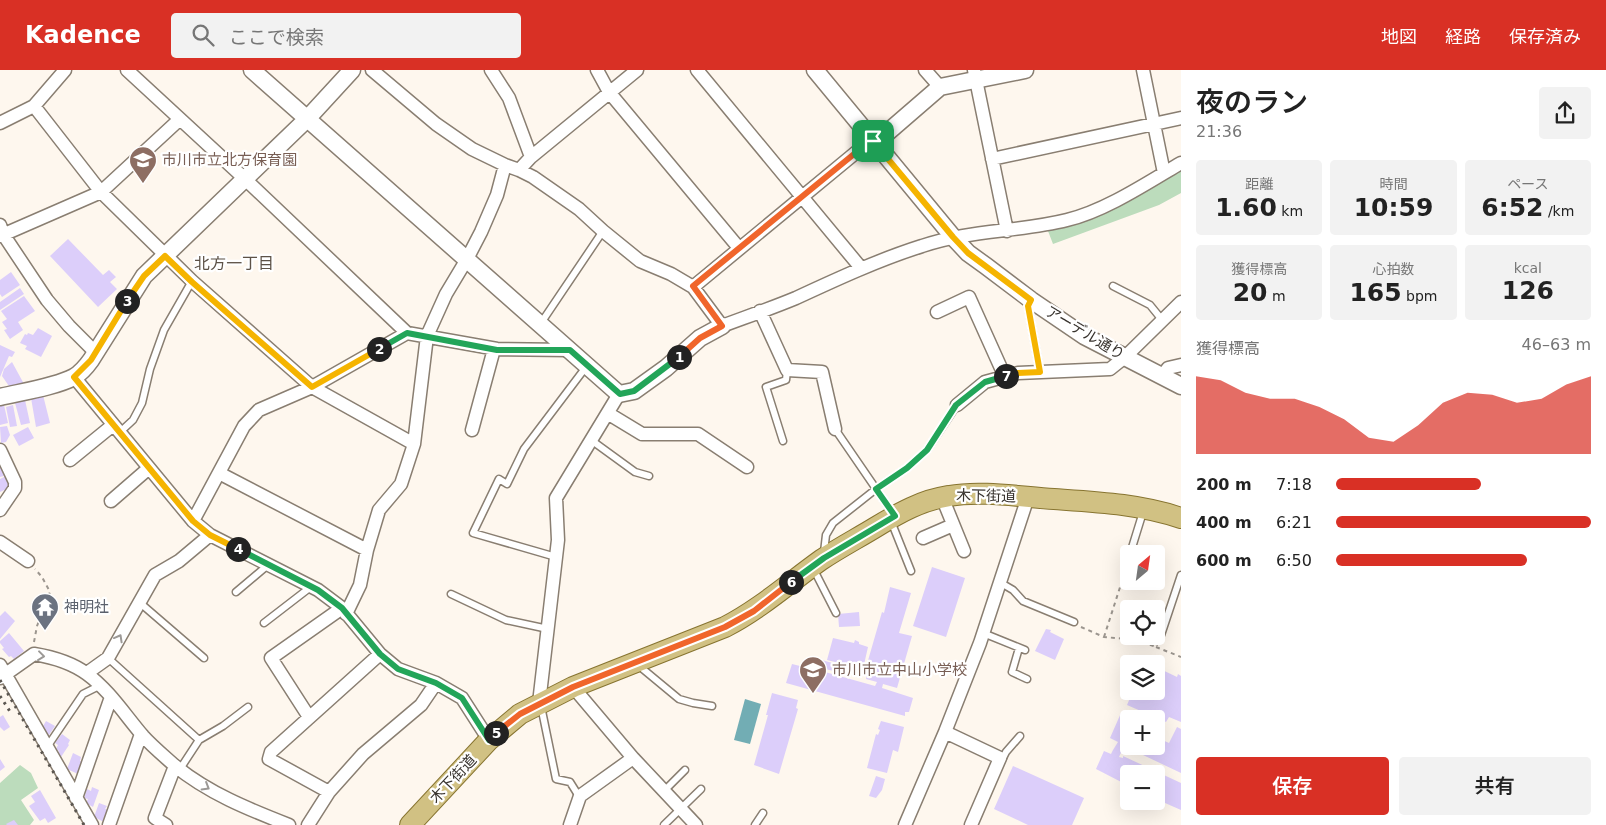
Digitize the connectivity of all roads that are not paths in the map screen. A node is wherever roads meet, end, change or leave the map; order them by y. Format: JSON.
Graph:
{"nodes":[{"id":1,"x":65,"y":70,"type":"edge"},
{"id":2,"x":127,"y":70,"type":"edge"},
{"id":3,"x":252,"y":70,"type":"edge"},
{"id":4,"x":352,"y":70,"type":"edge"},
{"id":5,"x":372,"y":70,"type":"edge"},
{"id":6,"x":491,"y":70,"type":"edge"},
{"id":7,"x":597,"y":70,"type":"edge"},
{"id":8,"x":637,"y":70,"type":"edge"},
{"id":9,"x":697,"y":70,"type":"edge"},
{"id":10,"x":815,"y":70,"type":"edge"},
{"id":11,"x":926,"y":70,"type":"edge"},
{"id":12,"x":1026,"y":70,"type":"edge"},
{"id":13,"x":1143,"y":70,"type":"edge"},
{"id":14,"x":975,"y":75,"type":"edge"},
{"id":15,"x":940,"y":88,"type":"junction"},
{"id":16,"x":610,"y":92,"type":"junction"},
{"id":17,"x":34,"y":106,"type":"junction"},
{"id":18,"x":1181,"y":118,"type":"edge"},
{"id":19,"x":307,"y":119,"type":"junction"},
{"id":20,"x":180,"y":120,"type":"junction"},
{"id":21,"x":0,"y":123,"type":"edge"},
{"id":22,"x":1154,"y":124,"type":"junction"},
{"id":23,"x":873,"y":141,"type":"junction"},
{"id":24,"x":531,"y":157,"type":"junction"},
{"id":25,"x":992,"y":159,"type":"junction"},
{"id":26,"x":1181,"y":163,"type":"edge"},
{"id":27,"x":505,"y":165,"type":"junction"},
{"id":28,"x":519,"y":170,"type":"junction"},
{"id":29,"x":1164,"y":173,"type":"junction"},
{"id":30,"x":244,"y":178,"type":"junction"},
{"id":31,"x":101,"y":192,"type":"junction"},
{"id":32,"x":803,"y":197,"type":"junction"},
{"id":33,"x":603,"y":231,"type":"junction"},
{"id":34,"x":1007,"y":231,"type":"junction"},
{"id":35,"x":1,"y":232,"type":"edge"},
{"id":36,"x":953,"y":237,"type":"junction"},
{"id":37,"x":739,"y":248,"type":"junction"},
{"id":38,"x":165,"y":256,"type":"junction"},
{"id":39,"x":467,"y":259,"type":"junction"},
{"id":40,"x":861,"y":268,"type":"junction"},
{"id":41,"x":192,"y":282,"type":"junction"},
{"id":42,"x":693,"y":286,"type":"junction"},
{"id":43,"x":1113,"y":286,"type":"dead end"},
{"id":44,"x":1031,"y":300,"type":"junction"},
{"id":45,"x":1181,"y":302,"type":"edge"},
{"id":46,"x":760,"y":311,"type":"junction"},
{"id":47,"x":937,"y":312,"type":"dead end"},
{"id":48,"x":1163,"y":321,"type":"junction"},
{"id":49,"x":540,"y":324,"type":"junction"},
{"id":50,"x":722,"y":326,"type":"junction"},
{"id":51,"x":407,"y":333,"type":"junction"},
{"id":52,"x":427,"y":336,"type":"junction"},
{"id":53,"x":494,"y":349,"type":"junction"},
{"id":54,"x":570,"y":350,"type":"junction"},
{"id":55,"x":95,"y":352,"type":"junction"},
{"id":56,"x":1125,"y":357,"type":"junction"},
{"id":57,"x":1181,"y":364,"type":"edge"},
{"id":58,"x":587,"y":366,"type":"junction"},
{"id":59,"x":787,"y":370,"type":"junction"},
{"id":60,"x":1040,"y":372,"type":"junction"},
{"id":61,"x":1162,"y":376,"type":"junction"},
{"id":62,"x":74,"y":377,"type":"junction"},
{"id":63,"x":1005,"y":377,"type":"junction"},
{"id":64,"x":1181,"y":386,"type":"edge"},
{"id":65,"x":312,"y":387,"type":"junction"},
{"id":66,"x":620,"y":394,"type":"junction"},
{"id":67,"x":0,"y":397,"type":"edge"},
{"id":68,"x":956,"y":405,"type":"joint"},
{"id":69,"x":608,"y":414,"type":"junction"},
{"id":70,"x":116,"y":429,"type":"junction"},
{"id":71,"x":835,"y":429,"type":"joint"},
{"id":72,"x":472,"y":430,"type":"dead end"},
{"id":73,"x":591,"y":440,"type":"junction"},
{"id":74,"x":783,"y":441,"type":"dead end"},
{"id":75,"x":414,"y":444,"type":"junction"},
{"id":76,"x":0,"y":450,"type":"edge"},
{"id":77,"x":70,"y":460,"type":"dead end"},
{"id":78,"x":747,"y":467,"type":"dead end"},
{"id":79,"x":149,"y":468,"type":"junction"},
{"id":80,"x":219,"y":473,"type":"junction"},
{"id":81,"x":649,"y":476,"type":"dead end"},
{"id":82,"x":876,"y":489,"type":"junction"},
{"id":83,"x":1028,"y":497,"type":"junction"},
{"id":84,"x":942,"y":498,"type":"junction"},
{"id":85,"x":111,"y":501,"type":"dead end"},
{"id":86,"x":1144,"y":508,"type":"junction"},
{"id":87,"x":0,"y":510,"type":"edge"},
{"id":88,"x":893,"y":517,"type":"junction"},
{"id":89,"x":1181,"y":518,"type":"edge"},
{"id":90,"x":193,"y":521,"type":"junction"},
{"id":91,"x":953,"y":525,"type":"junction"},
{"id":92,"x":210,"y":535,"type":"junction"},
{"id":93,"x":923,"y":538,"type":"dead end"},
{"id":94,"x":0,"y":542,"type":"edge"},
{"id":95,"x":1133,"y":545,"type":"edge"},
{"id":96,"x":367,"y":550,"type":"junction"},
{"id":97,"x":964,"y":551,"type":"dead end"},
{"id":98,"x":556,"y":557,"type":"junction"},
{"id":99,"x":28,"y":561,"type":"road end"},
{"id":100,"x":818,"y":562,"type":"junction"},
{"id":101,"x":268,"y":564,"type":"junction"},
{"id":102,"x":911,"y":571,"type":"dead end"},
{"id":103,"x":1181,"y":575,"type":"edge"},
{"id":104,"x":1001,"y":583,"type":"junction"},
{"id":105,"x":312,"y":586,"type":"junction"},
{"id":106,"x":236,"y":592,"type":"dead end"},
{"id":107,"x":450,"y":594,"type":"dead end"},
{"id":108,"x":139,"y":602,"type":"junction"},
{"id":109,"x":344,"y":611,"type":"junction"},
{"id":110,"x":836,"y":613,"type":"dead end"},
{"id":111,"x":1074,"y":622,"type":"road end"},
{"id":112,"x":1165,"y":622,"type":"edge"},
{"id":113,"x":264,"y":623,"type":"dead end"},
{"id":114,"x":548,"y":628,"type":"junction"},
{"id":115,"x":984,"y":633,"type":"junction"},
{"id":116,"x":380,"y":654,"type":"junction"},
{"id":117,"x":108,"y":658,"type":"junction"},
{"id":118,"x":204,"y":658,"type":"dead end"},
{"id":119,"x":635,"y":663,"type":"junction"},
{"id":120,"x":2,"y":672,"type":"edge"},
{"id":121,"x":87,"y":673,"type":"junction"},
{"id":122,"x":1027,"y":679,"type":"dead end"},
{"id":123,"x":436,"y":683,"type":"junction"},
{"id":124,"x":99,"y":686,"type":"junction"},
{"id":125,"x":573,"y":687,"type":"junction"},
{"id":126,"x":111,"y":698,"type":"junction"},
{"id":127,"x":540,"y":703,"type":"junction"},
{"id":128,"x":712,"y":706,"type":"dead end"},
{"id":129,"x":248,"y":707,"type":"dead end"},
{"id":130,"x":309,"y":717,"type":"junction"},
{"id":131,"x":945,"y":732,"type":"junction"},
{"id":132,"x":141,"y":734,"type":"junction"},
{"id":133,"x":1020,"y":736,"type":"dead end"},
{"id":134,"x":199,"y":740,"type":"junction"},
{"id":135,"x":489,"y":740,"type":"junction"},
{"id":136,"x":46,"y":748,"type":"junction"},
{"id":137,"x":633,"y":758,"type":"junction"},
{"id":138,"x":999,"y":760,"type":"junction"},
{"id":139,"x":178,"y":768,"type":"junction"},
{"id":140,"x":685,"y":770,"type":"dead end"},
{"id":141,"x":700,"y":789,"type":"dead end"},
{"id":142,"x":664,"y":791,"type":"junction"},
{"id":143,"x":329,"y":792,"type":"junction"},
{"id":144,"x":76,"y":798,"type":"junction"},
{"id":145,"x":580,"y":798,"type":"junction"},
{"id":146,"x":681,"y":809,"type":"junction"},
{"id":147,"x":763,"y":814,"type":"dead end"},
{"id":148,"x":112,"y":824,"type":"edge"},
{"id":149,"x":92,"y":825,"type":"edge"},
{"id":150,"x":166,"y":825,"type":"edge"},
{"id":151,"x":289,"y":825,"type":"edge"},
{"id":152,"x":308,"y":825,"type":"edge"},
{"id":153,"x":410,"y":825,"type":"edge"},
{"id":154,"x":570,"y":825,"type":"edge"},
{"id":155,"x":664,"y":825,"type":"edge"},
{"id":156,"x":696,"y":825,"type":"edge"},
{"id":157,"x":755,"y":825,"type":"edge"},
{"id":158,"x":905,"y":825,"type":"edge"},
{"id":159,"x":971,"y":825,"type":"edge"}],
"edges":[{"from":1,"to":17,"type":"street"},
{"from":2,"to":20,"type":"street"},
{"from":3,"to":19,"type":"street"},
{"from":4,"to":19,"type":"street"},
{"from":5,"to":27,"type":"street"},
{"from":6,"to":24,"type":"street"},
{"from":7,"to":16,"type":"street"},
{"from":8,"to":16,"type":"street"},
{"from":9,"to":32,"type":"street"},
{"from":10,"to":23,"type":"street","name":"アーデル通り"},
{"from":11,"to":15,"type":"street"},
{"from":12,"to":14,"type":"street"},
{"from":13,"to":22,"type":"street"},
{"from":14,"to":15,"type":"street"},
{"from":14,"to":25,"type":"street"},
{"from":15,"to":23,"type":"street"},
{"from":16,"to":24,"type":"street"},
{"from":16,"to":37,"type":"street"},
{"from":17,"to":21,"type":"street"},
{"from":17,"to":31,"type":"street"},
{"from":18,"to":22,"type":"street"},
{"from":19,"to":30,"type":"street"},
{"from":19,"to":39,"type":"street"},
{"from":20,"to":30,"type":"street"},
{"from":20,"to":31,"type":"street"},
{"from":22,"to":25,"type":"street"},
{"from":22,"to":29,"type":"street"},
{"from":23,"to":32,"type":"street"},
{"from":23,"to":36,"type":"street","name":"アーデル通り"},
{"from":24,"to":28,"type":"street"},
{"from":25,"to":34,"type":"street"},
{"from":26,"to":29,"type":"street"},
{"from":27,"to":28,"type":"street"},
{"from":27,"to":39,"type":"street"},
{"from":28,"to":33,"type":"street"},
{"from":29,"to":34,"type":"street"},
{"from":30,"to":38,"type":"street"},
{"from":30,"to":51,"type":"street"},
{"from":31,"to":35,"type":"street"},
{"from":31,"to":38,"type":"street"},
{"from":32,"to":37,"type":"street"},
{"from":32,"to":40,"type":"street"},
{"from":33,"to":42,"type":"street"},
{"from":33,"to":49,"type":"lane"},
{"from":34,"to":36,"type":"street"},
{"from":35,"to":55,"type":"street"},
{"from":36,"to":40,"type":"street"},
{"from":36,"to":44,"type":"street","name":"アーデル通り"},
{"from":37,"to":42,"type":"street"},
{"from":38,"to":41,"type":"street"},
{"from":38,"to":55,"type":"street"},
{"from":39,"to":49,"type":"street"},
{"from":39,"to":52,"type":"street"},
{"from":40,"to":46,"type":"street"},
{"from":41,"to":65,"type":"street"},
{"from":41,"to":70,"type":"lane"},
{"from":42,"to":50,"type":"street"},
{"from":43,"to":48,"type":"lane"},
{"from":44,"to":56,"type":"street","name":"アーデル通り"},
{"from":44,"to":60,"type":"lane"},
{"from":45,"to":48,"type":"street"},
{"from":46,"to":50,"type":"street"},
{"from":46,"to":59,"type":"street"},
{"from":47,"to":63,"type":"street"},
{"from":48,"to":56,"type":"street"},
{"from":49,"to":54,"type":"street"},
{"from":50,"to":66,"type":"street"},
{"from":51,"to":52,"type":"street"},
{"from":51,"to":65,"type":"street"},
{"from":52,"to":53,"type":"street"},
{"from":52,"to":75,"type":"street"},
{"from":53,"to":54,"type":"street"},
{"from":53,"to":72,"type":"street"},
{"from":54,"to":58,"type":"street"},
{"from":55,"to":62,"type":"street"},
{"from":56,"to":60,"type":"street"},
{"from":56,"to":61,"type":"street","name":"アーデル通り"},
{"from":57,"to":61,"type":"street"},
{"from":58,"to":66,"type":"street"},
{"from":58,"to":98,"type":"lane"},
{"from":59,"to":71,"type":"street"},
{"from":59,"to":74,"type":"lane"},
{"from":60,"to":63,"type":"street"},
{"from":61,"to":64,"type":"street","name":"アーデル通り"},
{"from":62,"to":67,"type":"street"},
{"from":62,"to":70,"type":"street"},
{"from":63,"to":68,"type":"street"},
{"from":65,"to":75,"type":"street"},
{"from":65,"to":80,"type":"street"},
{"from":66,"to":69,"type":"street"},
{"from":68,"to":82,"type":"lane"},
{"from":69,"to":73,"type":"street"},
{"from":69,"to":78,"type":"street"},
{"from":70,"to":77,"type":"street"},
{"from":70,"to":79,"type":"street"},
{"from":71,"to":82,"type":"lane"},
{"from":73,"to":81,"type":"lane"},
{"from":73,"to":98,"type":"street"},
{"from":75,"to":96,"type":"street"},
{"from":76,"to":87,"type":"street"},
{"from":79,"to":85,"type":"street"},
{"from":79,"to":90,"type":"street"},
{"from":80,"to":90,"type":"street"},
{"from":80,"to":96,"type":"street"},
{"from":82,"to":88,"type":"lane"},
{"from":82,"to":100,"type":"lane"},
{"from":83,"to":84,"type":"main road","name":"木下街道"},
{"from":83,"to":86,"type":"main road","name":"木下街道"},
{"from":83,"to":104,"type":"street"},
{"from":84,"to":88,"type":"main road","name":"木下街道"},
{"from":84,"to":91,"type":"street"},
{"from":86,"to":89,"type":"main road","name":"木下街道"},
{"from":86,"to":95,"type":"lane"},
{"from":88,"to":100,"type":"main road","name":"木下街道"},
{"from":88,"to":102,"type":"lane"},
{"from":90,"to":92,"type":"street"},
{"from":91,"to":93,"type":"street"},
{"from":91,"to":97,"type":"street"},
{"from":92,"to":101,"type":"street"},
{"from":92,"to":108,"type":"street"},
{"from":94,"to":99,"type":"street"},
{"from":96,"to":109,"type":"street"},
{"from":98,"to":114,"type":"street"},
{"from":100,"to":110,"type":"lane"},
{"from":100,"to":119,"type":"main road","name":"木下街道"},
{"from":101,"to":105,"type":"street"},
{"from":101,"to":106,"type":"lane"},
{"from":103,"to":112,"type":"lane"},
{"from":104,"to":111,"type":"lane"},
{"from":104,"to":115,"type":"street"},
{"from":105,"to":109,"type":"street"},
{"from":105,"to":113,"type":"lane"},
{"from":107,"to":114,"type":"lane"},
{"from":117,"to":108,"type":"street","one_way":true},
{"from":108,"to":118,"type":"lane"},
{"from":109,"to":116,"type":"street"},
{"from":109,"to":130,"type":"street"},
{"from":114,"to":127,"type":"street"},
{"from":115,"to":122,"type":"lane"},
{"from":115,"to":131,"type":"street"},
{"from":116,"to":123,"type":"street"},
{"from":116,"to":130,"type":"street"},
{"from":117,"to":121,"type":"street"},
{"from":117,"to":134,"type":"lane"},
{"from":119,"to":125,"type":"main road","name":"木下街道"},
{"from":119,"to":128,"type":"lane"},
{"from":120,"to":121,"type":"street","one_way":true},
{"from":120,"to":136,"type":"street"},
{"from":121,"to":124,"type":"street"},
{"from":123,"to":135,"type":"street"},
{"from":123,"to":143,"type":"street"},
{"from":124,"to":126,"type":"street"},
{"from":124,"to":136,"type":"lane"},
{"from":125,"to":127,"type":"main road","name":"木下街道"},
{"from":125,"to":137,"type":"street"},
{"from":126,"to":132,"type":"street"},
{"from":126,"to":144,"type":"street"},
{"from":127,"to":135,"type":"main road","name":"木下街道"},
{"from":127,"to":145,"type":"lane"},
{"from":129,"to":134,"type":"lane"},
{"from":130,"to":143,"type":"street"},
{"from":131,"to":138,"type":"street"},
{"from":131,"to":158,"type":"street"},
{"from":132,"to":139,"type":"street"},
{"from":132,"to":148,"type":"street"},
{"from":133,"to":138,"type":"lane"},
{"from":134,"to":139,"type":"lane"},
{"from":135,"to":153,"type":"main road","name":"木下街道"},
{"from":136,"to":144,"type":"street"},
{"from":137,"to":142,"type":"street"},
{"from":137,"to":145,"type":"street"},
{"from":138,"to":159,"type":"street"},
{"from":139,"to":150,"type":"street"},
{"from":139,"to":151,"type":"street","one_way":true},
{"from":140,"to":142,"type":"lane"},
{"from":141,"to":146,"type":"lane"},
{"from":142,"to":146,"type":"street"},
{"from":143,"to":152,"type":"street"},
{"from":144,"to":149,"type":"street"},
{"from":145,"to":154,"type":"street"},
{"from":146,"to":155,"type":"lane"},
{"from":146,"to":156,"type":"street"},
{"from":147,"to":157,"type":"lane"}]}
